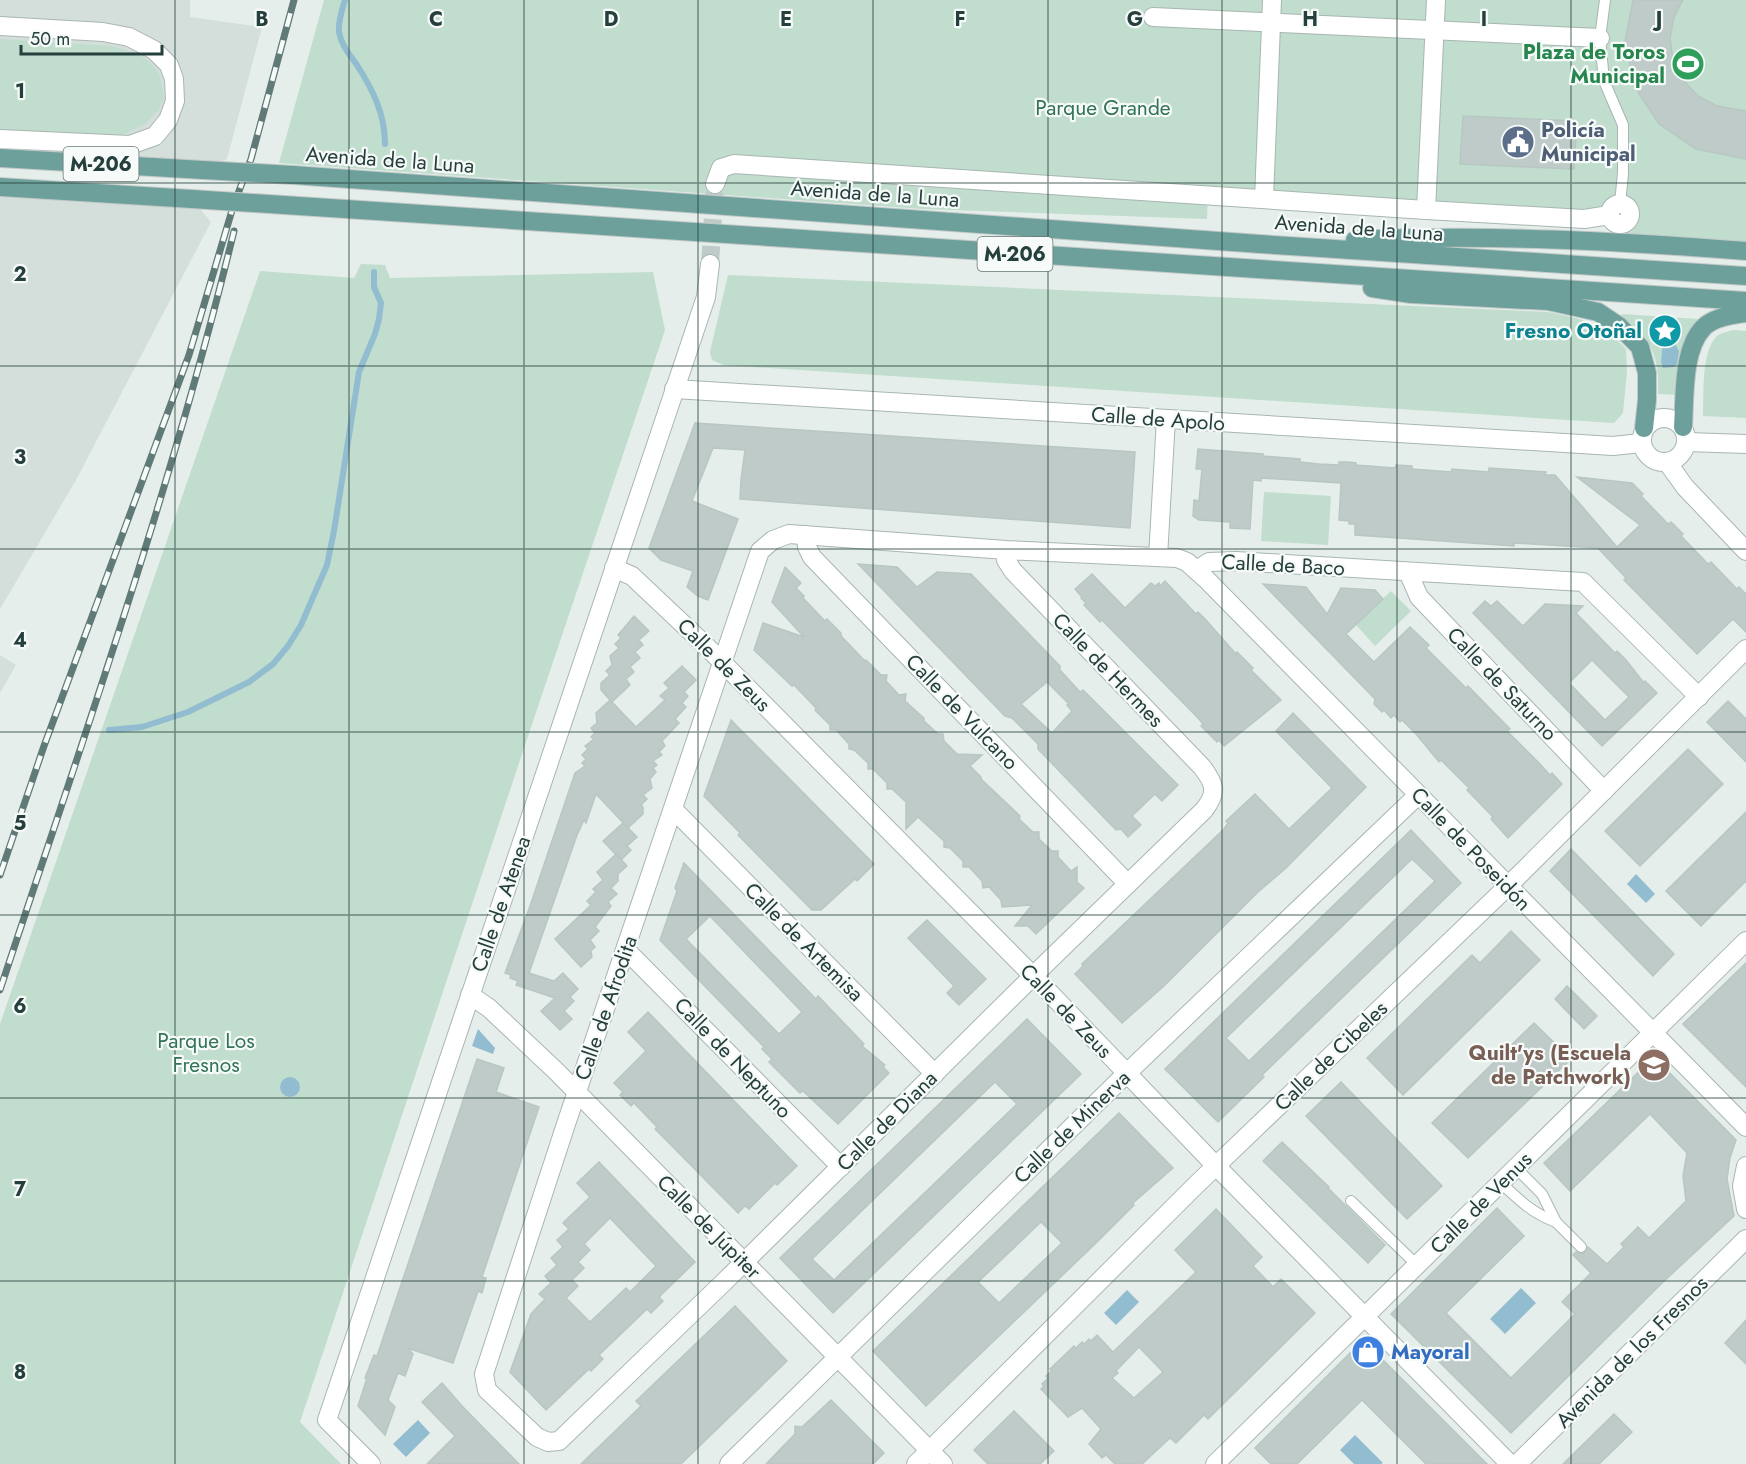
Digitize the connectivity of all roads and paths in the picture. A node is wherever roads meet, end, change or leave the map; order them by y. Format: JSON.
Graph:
{"nodes":[{"id":1,"x":1272,"y":0,"type":"edge"},
{"id":2,"x":1436,"y":0,"type":"edge"},
{"id":3,"x":1605,"y":0,"type":"edge"},
{"id":4,"x":1153,"y":17,"type":"dead end"},
{"id":5,"x":1271,"y":23,"type":"junction"},
{"id":6,"x":0,"y":26,"type":"edge"},
{"id":7,"x":1434,"y":31,"type":"junction"},
{"id":8,"x":1600,"y":38,"type":"junction"},
{"id":9,"x":0,"y":139,"type":"edge"},
{"id":10,"x":0,"y":158,"type":"edge"},
{"id":11,"x":715,"y":184,"type":"tunnel mouth"},
{"id":12,"x":0,"y":188,"type":"edge"},
{"id":13,"x":1264,"y":199,"type":"junction"},
{"id":14,"x":1426,"y":210,"type":"junction"},
{"id":15,"x":1619,"y":221,"type":"junction"},
{"id":16,"x":1260,"y":244,"type":"junction"},
{"id":17,"x":1746,"y":251,"type":"edge"},
{"id":18,"x":710,"y":264,"type":"tunnel mouth"},
{"id":19,"x":1257,"y":270,"type":"junction"},
{"id":20,"x":1746,"y":276,"type":"edge"},
{"id":21,"x":1746,"y":301,"type":"edge"},
{"id":22,"x":1746,"y":313,"type":"edge"},
{"id":23,"x":674,"y":389,"type":"junction"},
{"id":24,"x":1166,"y":419,"type":"junction"},
{"id":25,"x":1685,"y":434,"type":"junction"},
{"id":26,"x":1643,"y":435,"type":"junction"},
{"id":27,"x":1746,"y":444,"type":"edge"},
{"id":28,"x":1667,"y":462,"type":"junction"},
{"id":29,"x":807,"y":535,"type":"junction"},
{"id":30,"x":1006,"y":550,"type":"junction"},
{"id":31,"x":760,"y":551,"type":"joint"},
{"id":32,"x":1746,"y":551,"type":"edge"},
{"id":33,"x":1158,"y":557,"type":"junction"},
{"id":34,"x":614,"y":568,"type":"junction"},
{"id":35,"x":1197,"y":570,"type":"junction"},
{"id":36,"x":1408,"y":572,"type":"junction"},
{"id":37,"x":1746,"y":649,"type":"edge"},
{"id":38,"x":722,"y":662,"type":"junction"},
{"id":39,"x":1699,"y":697,"type":"junction"},
{"id":40,"x":1215,"y":789,"type":"joint"},
{"id":41,"x":1604,"y":791,"type":"junction"},
{"id":42,"x":1419,"y":795,"type":"junction"},
{"id":43,"x":673,"y":809,"type":"junction"},
{"id":44,"x":1128,"y":884,"type":"junction"},
{"id":45,"x":1508,"y":886,"type":"junction"},
{"id":46,"x":1746,"y":941,"type":"edge"},
{"id":47,"x":626,"y":950,"type":"junction"},
{"id":48,"x":1032,"y":976,"type":"junction"},
{"id":49,"x":470,"y":995,"type":"junction"},
{"id":50,"x":1653,"y":1033,"type":"junction"},
{"id":51,"x":1127,"y":1073,"type":"junction"},
{"id":52,"x":935,"y":1074,"type":"junction"},
{"id":53,"x":577,"y":1092,"type":"junction"},
{"id":54,"x":1746,"y":1127,"type":"edge"},
{"id":55,"x":1216,"y":1166,"type":"junction"},
{"id":56,"x":1746,"y":1166,"type":"edge"},
{"id":57,"x":841,"y":1167,"type":"junction"},
{"id":58,"x":1516,"y":1168,"type":"junction"},
{"id":59,"x":1501,"y":1183,"type":"junction"},
{"id":60,"x":1351,"y":1201,"type":"dead end"},
{"id":61,"x":1746,"y":1209,"type":"edge"},
{"id":62,"x":1556,"y":1222,"type":"junction"},
{"id":63,"x":1746,"y":1239,"type":"edge"},
{"id":64,"x":1581,"y":1247,"type":"dead end"},
{"id":65,"x":743,"y":1262,"type":"junction"},
{"id":66,"x":1417,"y":1265,"type":"junction"},
{"id":67,"x":1365,"y":1317,"type":"junction"},
{"id":68,"x":838,"y":1357,"type":"junction"},
{"id":69,"x":548,"y":1442,"type":"joint"},
{"id":70,"x":930,"y":1450,"type":"junction"},
{"id":71,"x":371,"y":1464,"type":"edge"},
{"id":72,"x":729,"y":1464,"type":"edge"},
{"id":73,"x":916,"y":1464,"type":"edge"},
{"id":74,"x":943,"y":1464,"type":"edge"},
{"id":75,"x":1215,"y":1464,"type":"edge"},
{"id":76,"x":1510,"y":1464,"type":"edge"},
{"id":77,"x":1517,"y":1464,"type":"edge"}],
"edges":[{"from":1,"to":5,"type":"street"},
{"from":2,"to":7,"type":"street"},
{"from":3,"to":8,"type":"lane"},
{"from":4,"to":5,"type":"street"},
{"from":5,"to":7,"type":"street"},
{"from":5,"to":13,"type":"street"},
{"from":6,"to":9,"type":"street"},
{"from":7,"to":8,"type":"street"},
{"from":7,"to":14,"type":"street"},
{"from":8,"to":15,"type":"lane"},
{"from":10,"to":16,"type":"main road","name":"Avenida de la Luna","number":"M-206","bridge":true},
{"from":11,"to":13,"type":"street"},
{"from":12,"to":19,"type":"main road","number":"M-206","bridge":true},
{"from":13,"to":14,"type":"street"},
{"from":14,"to":15,"type":"street"},
{"from":15,"to":16,"type":"main road"},
{"from":15,"to":17,"type":"main road"},
{"from":16,"to":20,"type":"main road","name":"Avenida de la Luna","number":"M-206"},
{"from":18,"to":23,"type":"street","name":"Calle de Atenea"},
{"from":19,"to":21,"type":"main road","number":"M-206"},
{"from":19,"to":26,"type":"main road"},
{"from":22,"to":25,"type":"main road"},
{"from":23,"to":24,"type":"street","name":"Calle de Apolo"},
{"from":23,"to":34,"type":"street","name":"Calle de Atenea"},
{"from":24,"to":26,"type":"street","name":"Calle de Apolo"},
{"from":24,"to":33,"type":"street"},
{"from":25,"to":26,"type":"street"},
{"from":25,"to":27,"type":"street"},
{"from":25,"to":28,"type":"street"},
{"from":26,"to":28,"type":"street"},
{"from":28,"to":32,"type":"street"},
{"from":29,"to":30,"type":"street","name":"Calle de Baco"},
{"from":29,"to":31,"type":"street","name":"Calle de Baco"},
{"from":29,"to":44,"type":"street","name":"Calle de Vulcano"},
{"from":30,"to":33,"type":"street","name":"Calle de Baco"},
{"from":30,"to":40,"type":"street","name":"Calle de Hermes"},
{"from":31,"to":38,"type":"street","name":"Calle de Afrodita"},
{"from":33,"to":35,"type":"street","name":"Calle de Baco"},
{"from":34,"to":38,"type":"street","name":"Calle de Zeus"},
{"from":34,"to":49,"type":"street","name":"Calle de Atenea"},
{"from":35,"to":36,"type":"street","name":"Calle de Baco"},
{"from":35,"to":42,"type":"street","name":"Calle de Poseidón"},
{"from":36,"to":39,"type":"street","name":"Calle de Baco"},
{"from":36,"to":41,"type":"street","name":"Calle de Saturno"},
{"from":37,"to":39,"type":"street","name":"Calle de Cibeles"},
{"from":38,"to":43,"type":"street","name":"Calle de Afrodita"},
{"from":38,"to":48,"type":"street","name":"Calle de Zeus"},
{"from":39,"to":41,"type":"street","name":"Calle de Cibeles"},
{"from":40,"to":44,"type":"street","name":"Calle de Diana"},
{"from":41,"to":45,"type":"street","name":"Calle de Cibeles"},
{"from":42,"to":45,"type":"street","name":"Calle de Poseidón"},
{"from":42,"to":51,"type":"street","name":"Calle de Minerva"},
{"from":43,"to":47,"type":"street","name":"Calle de Afrodita"},
{"from":43,"to":52,"type":"street","name":"Calle de Artemisa"},
{"from":44,"to":48,"type":"street","name":"Calle de Diana"},
{"from":45,"to":50,"type":"street","name":"Calle de Poseidón"},
{"from":45,"to":55,"type":"street","name":"Calle de Cibeles"},
{"from":46,"to":50,"type":"street","name":"Calle de Venus"},
{"from":47,"to":53,"type":"street","name":"Calle de Afrodita"},
{"from":47,"to":57,"type":"street","name":"Calle de Neptuno"},
{"from":48,"to":51,"type":"street","name":"Calle de Zeus"},
{"from":48,"to":52,"type":"street","name":"Calle de Diana"},
{"from":49,"to":53,"type":"street","name":"Calle de Júpiter"},
{"from":49,"to":71,"type":"street","name":"Calle de Atenea"},
{"from":50,"to":54,"type":"street","name":"Calle de Poseidón"},
{"from":50,"to":58,"type":"street","name":"Calle de Venus"},
{"from":51,"to":55,"type":"street","name":"Calle de Zeus"},
{"from":51,"to":68,"type":"street","name":"Calle de Minerva"},
{"from":52,"to":57,"type":"street","name":"Calle de Diana"},
{"from":53,"to":65,"type":"street","name":"Calle de Júpiter"},
{"from":53,"to":69,"type":"street","name":"Calle de Afrodita"},
{"from":55,"to":67,"type":"street","name":"Calle de Zeus"},
{"from":55,"to":70,"type":"street","name":"Calle de Cibeles"},
{"from":56,"to":61,"type":"street"},
{"from":57,"to":65,"type":"street","name":"Calle de Diana"},
{"from":58,"to":59,"type":"street","name":"Calle de Venus"},
{"from":58,"to":62,"type":"lane"},
{"from":59,"to":62,"type":"lane"},
{"from":59,"to":66,"type":"street","name":"Calle de Venus"},
{"from":60,"to":66,"type":"lane"},
{"from":62,"to":64,"type":"lane"},
{"from":63,"to":77,"type":"street","name":"Avenida de los Fresnos"},
{"from":65,"to":68,"type":"street","name":"Calle de Júpiter"},
{"from":65,"to":69,"type":"street","name":"Calle de Diana"},
{"from":66,"to":67,"type":"street","name":"Calle de Venus"},
{"from":67,"to":75,"type":"street","name":"Calle de Venus"},
{"from":67,"to":76,"type":"street","name":"Calle de Zeus"},
{"from":68,"to":70,"type":"street","name":"Calle de Júpiter"},
{"from":68,"to":72,"type":"street","name":"Calle de Minerva"},
{"from":70,"to":73,"type":"street","name":"Calle de Cibeles"},
{"from":70,"to":74,"type":"street","name":"Calle de Júpiter"}]}
